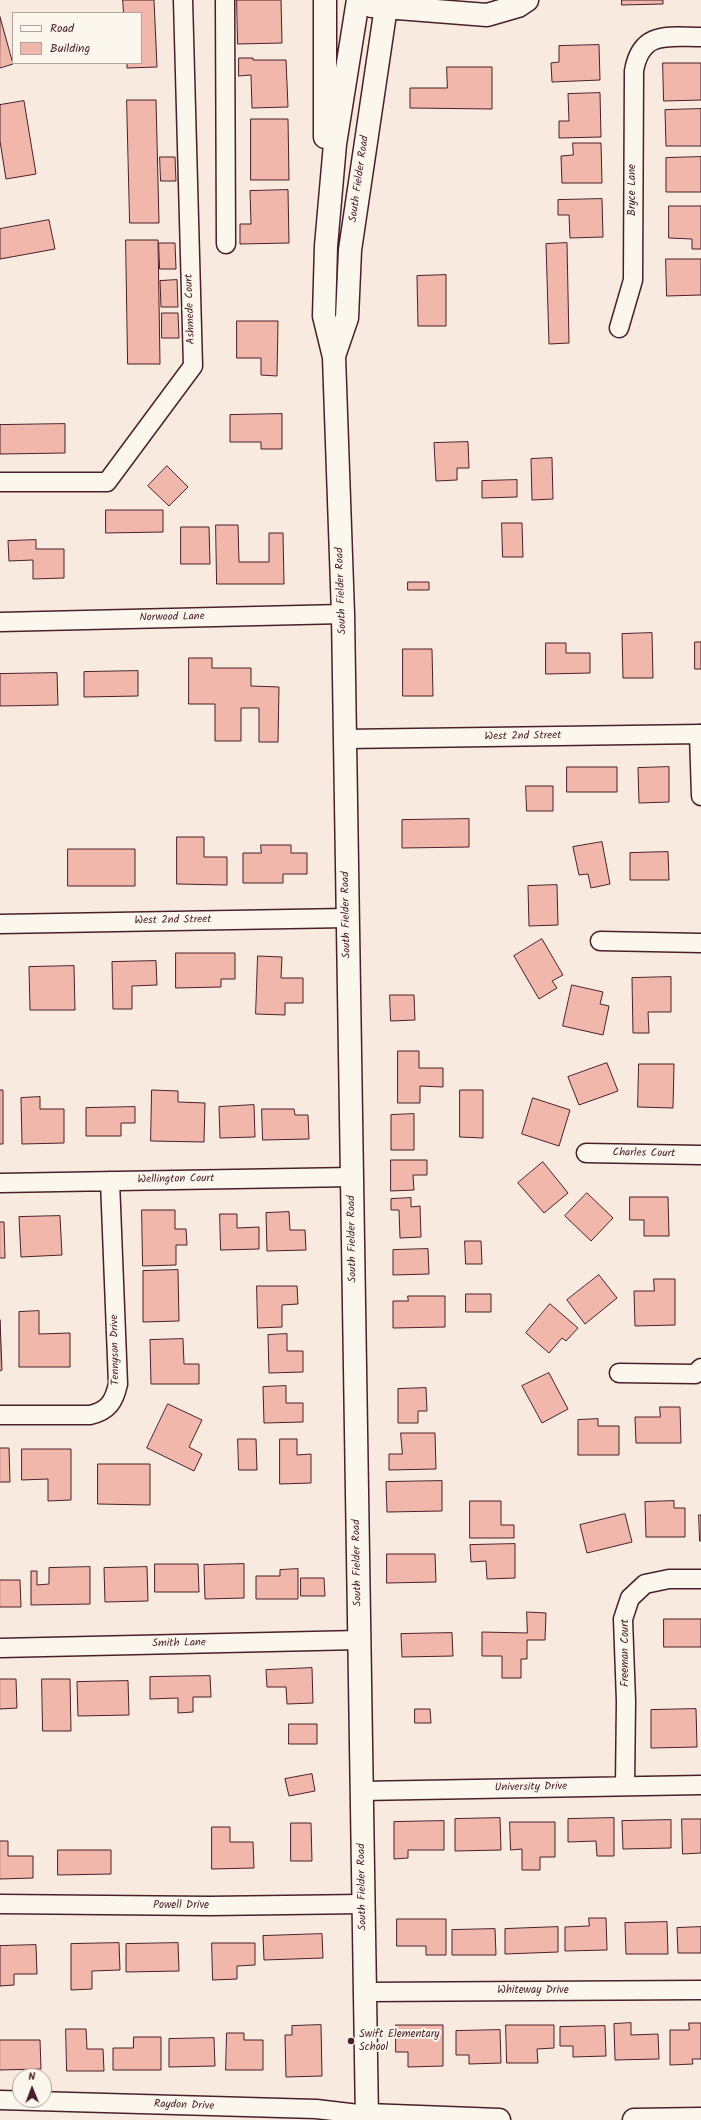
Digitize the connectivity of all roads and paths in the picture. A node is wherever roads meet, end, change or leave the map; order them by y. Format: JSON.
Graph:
{"nodes":[{"id":1,"x":183,"y":0,"type":"edge"},
{"id":2,"x":225,"y":0,"type":"edge"},
{"id":3,"x":325,"y":0,"type":"edge"},
{"id":4,"x":429,"y":0,"type":"edge"},
{"id":5,"x":527,"y":0,"type":"edge"},
{"id":6,"x":357,"y":2,"type":"edge"},
{"id":7,"x":386,"y":4,"type":"edge"},
{"id":8,"x":448,"y":12,"type":"junction"},
{"id":9,"x":701,"y":37,"type":"edge"},
{"id":10,"x":226,"y":244,"type":"dead end"},
{"id":11,"x":326,"y":246,"type":"junction"},
{"id":12,"x":619,"y":328,"type":"dead end"},
{"id":13,"x":334,"y":357,"type":"junction"},
{"id":14,"x":0,"y":482,"type":"edge"},
{"id":15,"x":343,"y":614,"type":"junction"},
{"id":16,"x":0,"y":622,"type":"edge"},
{"id":17,"x":700,"y":734,"type":"edge"},
{"id":18,"x":345,"y":739,"type":"junction"},
{"id":19,"x":701,"y":796,"type":"edge"},
{"id":20,"x":347,"y":918,"type":"junction"},
{"id":21,"x":0,"y":924,"type":"edge"},
{"id":22,"x":600,"y":941,"type":"dead end"},
{"id":23,"x":701,"y":944,"type":"edge"},
{"id":24,"x":586,"y":1153,"type":"dead end"},
{"id":25,"x":701,"y":1155,"type":"edge"},
{"id":26,"x":352,"y":1176,"type":"junction"},
{"id":27,"x":110,"y":1181,"type":"junction"},
{"id":28,"x":0,"y":1183,"type":"edge"},
{"id":29,"x":701,"y":1368,"type":"edge"},
{"id":30,"x":619,"y":1373,"type":"dead end"},
{"id":31,"x":0,"y":1415,"type":"edge"},
{"id":32,"x":701,"y":1579,"type":"edge"},
{"id":33,"x":359,"y":1640,"type":"junction"},
{"id":34,"x":0,"y":1648,"type":"edge"},
{"id":35,"x":701,"y":1785,"type":"edge"},
{"id":36,"x":625,"y":1786,"type":"junction"},
{"id":37,"x":361,"y":1791,"type":"junction"},
{"id":38,"x":0,"y":1904,"type":"edge"},
{"id":39,"x":363,"y":1904,"type":"junction"},
{"id":40,"x":701,"y":1990,"type":"edge"},
{"id":41,"x":365,"y":1992,"type":"junction"},
{"id":42,"x":0,"y":2100,"type":"edge"},
{"id":43,"x":367,"y":2118,"type":"edge"},
{"id":44,"x":442,"y":2119,"type":"edge"},
{"id":45,"x":499,"y":2120,"type":"edge"},
{"id":46,"x":634,"y":2120,"type":"edge"},
{"id":47,"x":701,"y":2120,"type":"edge"}],
"edges":[{"from":1,"to":14,"type":"street","name":"Ashmede Court"},
{"from":2,"to":10,"type":"street"},
{"from":3,"to":11,"type":"main road"},
{"from":4,"to":8,"type":"main road"},
{"from":5,"to":8,"type":"main road"},
{"from":6,"to":7,"type":"main road"},
{"from":6,"to":11,"type":"main road","name":"South Fielder Road"},
{"from":7,"to":8,"type":"main road"},
{"from":7,"to":13,"type":"main road","name":"South Fielder Road"},
{"from":9,"to":12,"type":"street","name":"Bryce Lane"},
{"from":11,"to":13,"type":"main road","name":"South Fielder Road"},
{"from":13,"to":15,"type":"main road","name":"South Fielder Road"},
{"from":15,"to":16,"type":"street","name":"Norwood Lane"},
{"from":15,"to":18,"type":"main road","name":"South Fielder Road"},
{"from":17,"to":18,"type":"street","name":"West 2nd Street"},
{"from":17,"to":19,"type":"street"},
{"from":18,"to":20,"type":"main road","name":"South Fielder Road"},
{"from":20,"to":21,"type":"street","name":"West 2nd Street"},
{"from":20,"to":26,"type":"main road","name":"South Fielder Road"},
{"from":22,"to":23,"type":"street"},
{"from":24,"to":25,"type":"street","name":"Charles Court"},
{"from":26,"to":27,"type":"street","name":"Wellington Court"},
{"from":26,"to":33,"type":"main road","name":"South Fielder Road"},
{"from":27,"to":28,"type":"street","name":"Wellington Court"},
{"from":27,"to":31,"type":"street","name":"Tennyson Drive"},
{"from":29,"to":30,"type":"street"},
{"from":32,"to":36,"type":"street","name":"Freeman Court"},
{"from":33,"to":34,"type":"street","name":"Smith Lane"},
{"from":33,"to":37,"type":"main road","name":"South Fielder Road"},
{"from":35,"to":36,"type":"street","name":"University Drive"},
{"from":36,"to":37,"type":"street","name":"University Drive"},
{"from":37,"to":39,"type":"main road","name":"South Fielder Road"},
{"from":38,"to":39,"type":"street","name":"Powell Drive"},
{"from":39,"to":41,"type":"main road","name":"South Fielder Road"},
{"from":40,"to":41,"type":"street","name":"Whiteway Drive"},
{"from":41,"to":43,"type":"main road","name":"South Fielder Road"},
{"from":42,"to":43,"type":"street","name":"Raydon Drive"},
{"from":43,"to":44,"type":"main road"},
{"from":44,"to":45,"type":"main road"},
{"from":46,"to":47,"type":"main road"}]}
